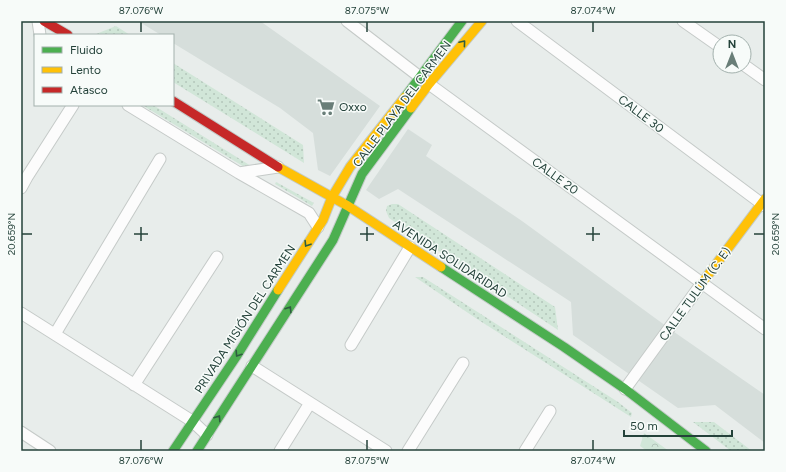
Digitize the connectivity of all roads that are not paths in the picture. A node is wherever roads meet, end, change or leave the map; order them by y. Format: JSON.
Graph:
{"nodes":[{"id":1,"x":38,"y":21,"type":"edge"},
{"id":2,"x":44,"y":21,"type":"edge"},
{"id":3,"x":347,"y":21,"type":"edge"},
{"id":4,"x":462,"y":21,"type":"edge"},
{"id":5,"x":482,"y":21,"type":"edge"},
{"id":6,"x":517,"y":21,"type":"edge"},
{"id":7,"x":683,"y":21,"type":"edge"},
{"id":8,"x":40,"y":34,"type":"edge"},
{"id":9,"x":66,"y":34,"type":"edge"},
{"id":10,"x":712,"y":41,"type":"edge"},
{"id":11,"x":752,"y":71,"type":"edge"},
{"id":12,"x":425,"y":80,"type":"junction"},
{"id":13,"x":765,"y":80,"type":"edge"},
{"id":14,"x":174,"y":102,"type":"edge"},
{"id":15,"x":72,"y":106,"type":"edge"},
{"id":16,"x":130,"y":106,"type":"edge"},
{"id":17,"x":160,"y":158,"type":"dead end"},
{"id":18,"x":278,"y":167,"type":"junction"},
{"id":19,"x":239,"y":173,"type":"junction"},
{"id":20,"x":21,"y":188,"type":"edge"},
{"id":21,"x":332,"y":197,"type":"junction"},
{"id":22,"x":764,"y":203,"type":"edge"},
{"id":23,"x":348,"y":206,"type":"junction"},
{"id":24,"x":318,"y":227,"type":"junction"},
{"id":25,"x":410,"y":247,"type":"junction"},
{"id":26,"x":217,"y":257,"type":"dead end"},
{"id":27,"x":702,"y":283,"type":"junction"},
{"id":28,"x":21,"y":313,"type":"edge"},
{"id":29,"x":765,"y":329,"type":"edge"},
{"id":30,"x":55,"y":334,"type":"junction"},
{"id":31,"x":351,"y":345,"type":"dead end"},
{"id":32,"x":463,"y":363,"type":"dead end"},
{"id":33,"x":252,"y":366,"type":"junction"},
{"id":34,"x":134,"y":385,"type":"junction"},
{"id":35,"x":625,"y":390,"type":"junction"},
{"id":36,"x":310,"y":403,"type":"junction"},
{"id":37,"x":550,"y":411,"type":"dead end"},
{"id":38,"x":192,"y":421,"type":"junction"},
{"id":39,"x":21,"y":432,"type":"edge"},
{"id":40,"x":207,"y":435,"type":"junction"},
{"id":41,"x":50,"y":451,"type":"edge"},
{"id":42,"x":173,"y":451,"type":"edge"},
{"id":43,"x":197,"y":451,"type":"edge"},
{"id":44,"x":280,"y":451,"type":"edge"},
{"id":45,"x":386,"y":451,"type":"edge"},
{"id":46,"x":408,"y":451,"type":"edge"},
{"id":47,"x":525,"y":451,"type":"edge"},
{"id":48,"x":706,"y":451,"type":"edge"}],
"edges":[{"from":1,"to":8,"type":"street"},
{"from":2,"to":9,"type":"street"},
{"from":3,"to":12,"type":"street","name":"CALLE 20"},
{"from":4,"to":12,"type":"street","name":"CALLE PLAYA DEL CARMEN"},
{"from":12,"to":5,"type":"street","name":"CALLE PLAYA DEL CARMEN","one_way":true},
{"from":6,"to":22,"type":"street","name":"CALLE 30"},
{"from":7,"to":10,"type":"street"},
{"from":11,"to":13,"type":"street"},
{"from":12,"to":21,"type":"street","name":"CALLE PLAYA DEL CARMEN"},
{"from":12,"to":23,"type":"street","name":"CALLE PLAYA DEL CARMEN"},
{"from":12,"to":27,"type":"street","name":"CALLE 20"},
{"from":14,"to":18,"type":"street","name":"AVENIDA SOLIDARIDAD"},
{"from":15,"to":20,"type":"street"},
{"from":16,"to":19,"type":"street"},
{"from":17,"to":30,"type":"street"},
{"from":18,"to":19,"type":"street"},
{"from":18,"to":21,"type":"street","name":"AVENIDA SOLIDARIDAD"},
{"from":19,"to":24,"type":"street"},
{"from":21,"to":23,"type":"street","name":"AVENIDA SOLIDARIDAD"},
{"from":21,"to":24,"type":"street","name":"PRIVADA MISIÓN DEL CARMEN"},
{"from":22,"to":27,"type":"street","name":"CALLE TULÚM (C. E)"},
{"from":23,"to":25,"type":"street","name":"AVENIDA SOLIDARIDAD"},
{"from":33,"to":23,"type":"street","one_way":true},
{"from":24,"to":38,"type":"street","name":"PRIVADA MISIÓN DEL CARMEN","one_way":true},
{"from":25,"to":31,"type":"street"},
{"from":25,"to":35,"type":"street","name":"AVENIDA SOLIDARIDAD"},
{"from":26,"to":34,"type":"street"},
{"from":27,"to":29,"type":"street","name":"CALLE 20"},
{"from":27,"to":35,"type":"street","name":"CALLE TULÚM (C. E)"},
{"from":28,"to":30,"type":"street"},
{"from":30,"to":34,"type":"street"},
{"from":32,"to":46,"type":"street"},
{"from":33,"to":36,"type":"street"},
{"from":40,"to":33,"type":"street","one_way":true},
{"from":34,"to":38,"type":"street"},
{"from":35,"to":48,"type":"street","name":"AVENIDA SOLIDARIDAD"},
{"from":36,"to":44,"type":"street"},
{"from":36,"to":45,"type":"street"},
{"from":37,"to":47,"type":"street"},
{"from":38,"to":40,"type":"street"},
{"from":38,"to":42,"type":"street","name":"PRIVADA MISIÓN DEL CARMEN"},
{"from":39,"to":41,"type":"street"},
{"from":40,"to":43,"type":"street"}]}
